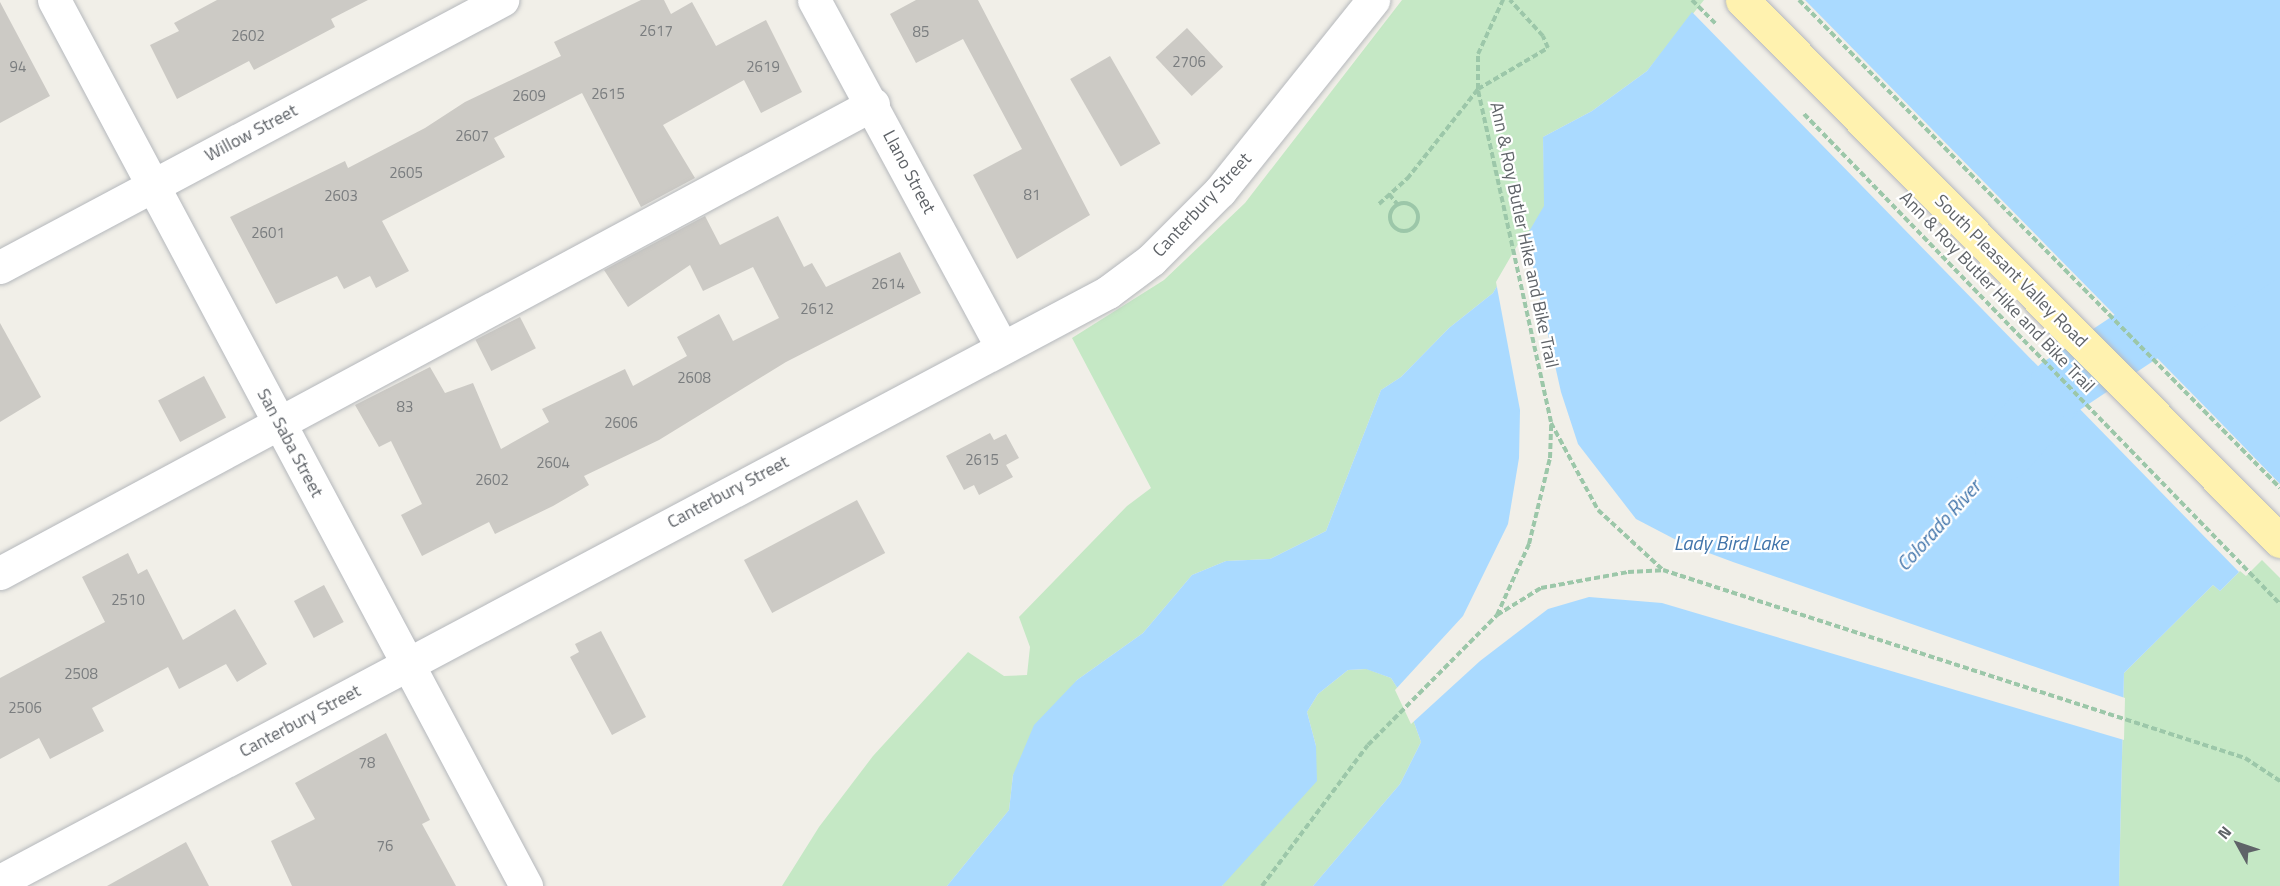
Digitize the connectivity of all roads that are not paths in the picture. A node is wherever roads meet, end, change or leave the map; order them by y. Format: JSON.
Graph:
{"nodes":[{"id":1,"x":54,"y":0,"type":"edge"},
{"id":2,"x":502,"y":0,"type":"edge"},
{"id":3,"x":814,"y":0,"type":"edge"},
{"id":4,"x":1373,"y":0,"type":"edge"},
{"id":5,"x":1742,"y":0,"type":"edge"},
{"id":6,"x":873,"y":104,"type":"junction"},
{"id":7,"x":150,"y":186,"type":"junction"},
{"id":8,"x":0,"y":267,"type":"edge"},
{"id":9,"x":1001,"y":346,"type":"junction"},
{"id":10,"x":280,"y":423,"type":"junction"},
{"id":11,"x":2280,"y":541,"type":"edge"},
{"id":12,"x":0,"y":573,"type":"edge"},
{"id":13,"x":406,"y":664,"type":"junction"},
{"id":14,"x":18,"y":879,"type":"edge"},
{"id":15,"x":526,"y":886,"type":"edge"}],
"edges":[{"from":1,"to":7,"type":"street","name":"San Saba Street"},
{"from":2,"to":7,"type":"street","name":"Willow Street"},
{"from":3,"to":6,"type":"street","name":"Llano Street"},
{"from":4,"to":9,"type":"street","name":"Canterbury Street"},
{"from":5,"to":11,"type":"main road","name":"South Pleasant Valley Road"},
{"from":6,"to":9,"type":"street","name":"Llano Street"},
{"from":6,"to":10,"type":"street"},
{"from":7,"to":8,"type":"street","name":"Willow Street"},
{"from":7,"to":10,"type":"street","name":"San Saba Street"},
{"from":9,"to":13,"type":"street","name":"Canterbury Street"},
{"from":10,"to":12,"type":"street"},
{"from":10,"to":13,"type":"street","name":"San Saba Street"},
{"from":13,"to":14,"type":"street","name":"Canterbury Street"},
{"from":13,"to":15,"type":"street","name":"San Saba Street"}]}
